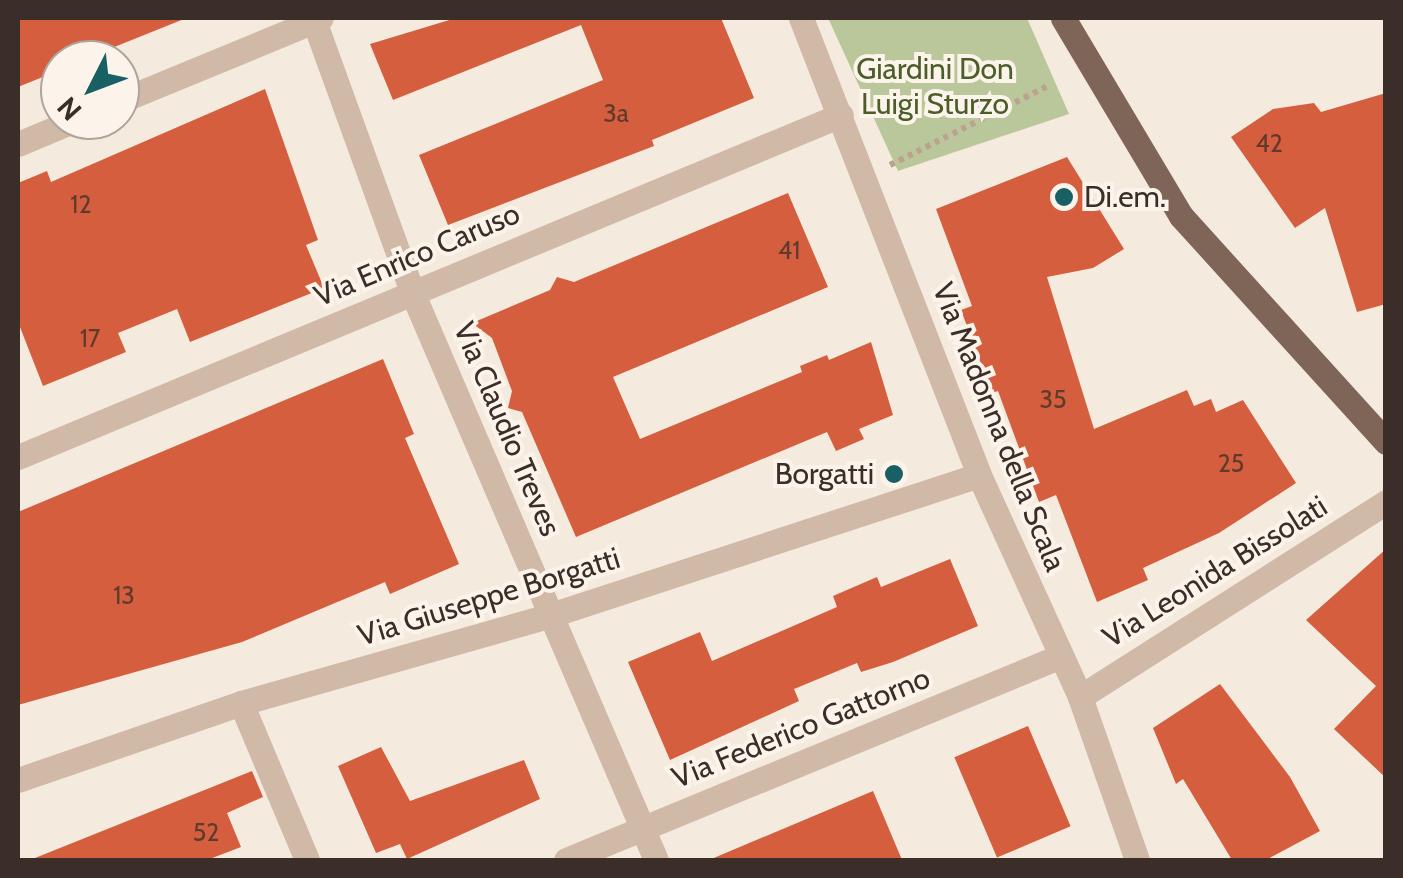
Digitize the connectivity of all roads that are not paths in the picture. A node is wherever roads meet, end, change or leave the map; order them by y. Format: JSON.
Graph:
{"nodes":[{"id":1,"x":316,"y":18,"type":"edge"},
{"id":2,"x":800,"y":18,"type":"edge"},
{"id":3,"x":1063,"y":18,"type":"edge"},
{"id":4,"x":140,"y":93,"type":"edge"},
{"id":5,"x":842,"y":115,"type":"junction"},
{"id":6,"x":412,"y":292,"type":"junction"},
{"id":7,"x":1386,"y":442,"type":"edge"},
{"id":8,"x":18,"y":457,"type":"edge"},
{"id":9,"x":979,"y":475,"type":"junction"},
{"id":10,"x":1386,"y":502,"type":"edge"},
{"id":11,"x":551,"y":615,"type":"junction"},
{"id":12,"x":1061,"y":656,"type":"junction"},
{"id":13,"x":1080,"y":697,"type":"junction"},
{"id":14,"x":241,"y":703,"type":"junction"},
{"id":15,"x":18,"y":780,"type":"edge"},
{"id":16,"x":643,"y":828,"type":"junction"},
{"id":17,"x":308,"y":860,"type":"edge"},
{"id":18,"x":566,"y":860,"type":"edge"},
{"id":19,"x":656,"y":860,"type":"edge"},
{"id":20,"x":1137,"y":860,"type":"edge"}],
"edges":[{"from":1,"to":4,"type":"street"},
{"from":1,"to":6,"type":"street","name":"Via Claudio Treves"},
{"from":2,"to":5,"type":"street","name":"Via Madonna della Scala"},
{"from":3,"to":7,"type":"main road"},
{"from":5,"to":6,"type":"street","name":"Via Enrico Caruso"},
{"from":5,"to":9,"type":"street","name":"Via Madonna della Scala"},
{"from":6,"to":8,"type":"street","name":"Via Enrico Caruso"},
{"from":6,"to":11,"type":"street","name":"Via Claudio Treves"},
{"from":9,"to":11,"type":"street","name":"Via Giuseppe Borgatti"},
{"from":9,"to":12,"type":"street","name":"Via Madonna della Scala"},
{"from":10,"to":13,"type":"street","name":"Via Leonida Bissolati"},
{"from":11,"to":14,"type":"street","name":"Via Giuseppe Borgatti"},
{"from":11,"to":16,"type":"street","name":"Via Claudio Treves"},
{"from":12,"to":13,"type":"street","name":"Via Madonna della Scala"},
{"from":12,"to":16,"type":"street","name":"Via Federico Gattorno"},
{"from":13,"to":20,"type":"street","name":"Via Madonna della Scala"},
{"from":14,"to":15,"type":"street","name":"Via Giuseppe Borgatti"},
{"from":14,"to":17,"type":"street"},
{"from":16,"to":18,"type":"street","name":"Via Federico Gattorno"},
{"from":16,"to":19,"type":"street","name":"Via Claudio Treves"}]}
